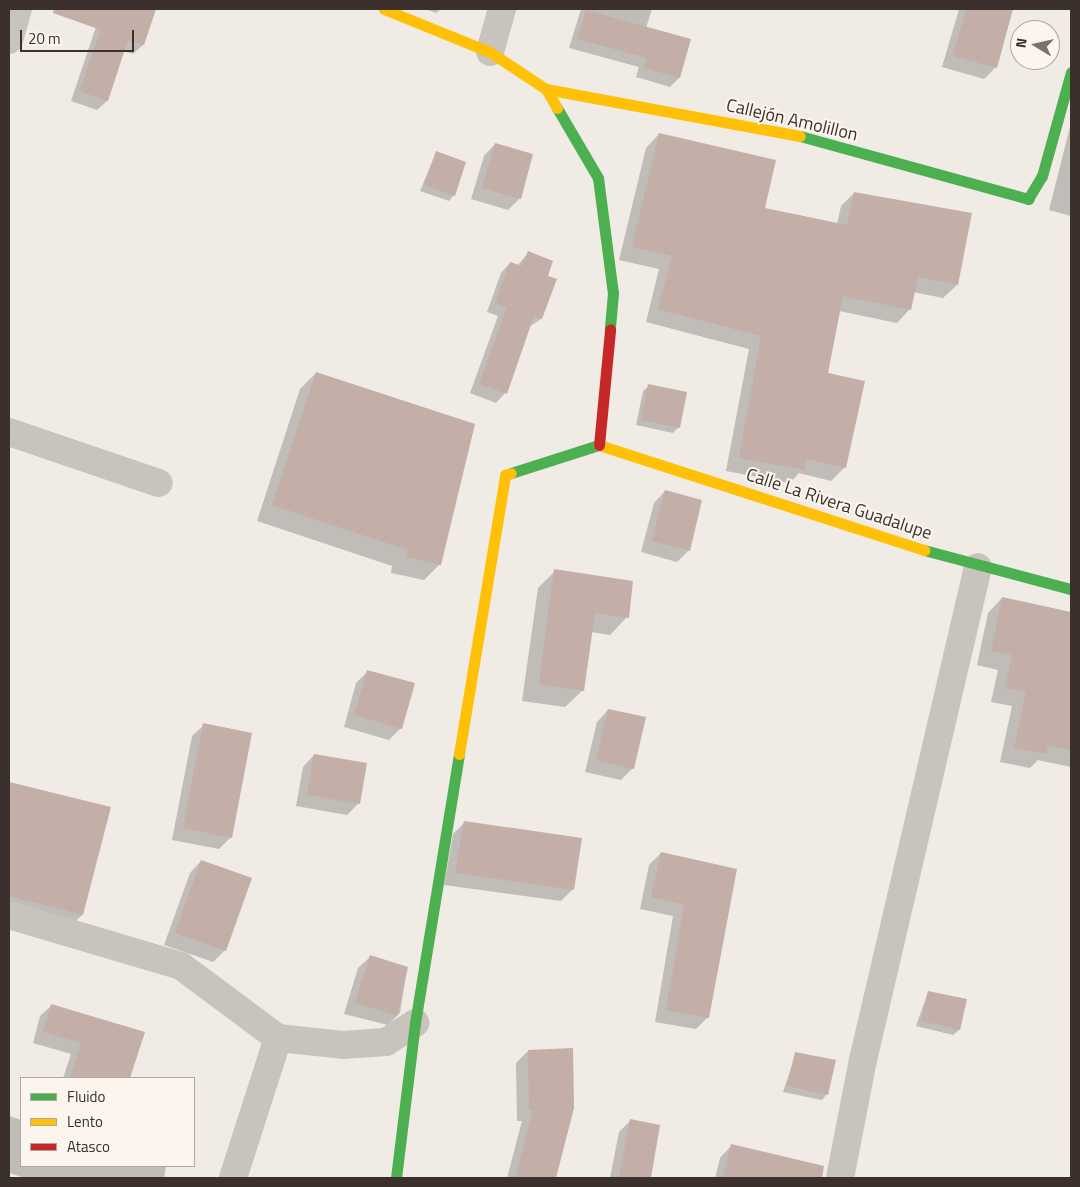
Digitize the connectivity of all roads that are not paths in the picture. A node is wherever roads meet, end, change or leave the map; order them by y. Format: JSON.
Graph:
{"nodes":[{"id":1,"x":18,"y":9,"type":"edge"},
{"id":2,"x":384,"y":9,"type":"edge"},
{"id":3,"x":502,"y":9,"type":"edge"},
{"id":4,"x":9,"y":40,"type":"edge"},
{"id":5,"x":490,"y":52,"type":"junction"},
{"id":6,"x":1071,"y":72,"type":"edge"},
{"id":7,"x":546,"y":89,"type":"junction"},
{"id":8,"x":9,"y":432,"type":"edge"},
{"id":9,"x":599,"y":445,"type":"junction"},
{"id":10,"x":160,"y":483,"type":"dead end"},
{"id":11,"x":978,"y":567,"type":"junction"},
{"id":12,"x":1071,"y":589,"type":"edge"},
{"id":13,"x":9,"y":915,"type":"edge"},
{"id":14,"x":415,"y":1023,"type":"junction"},
{"id":15,"x":278,"y":1038,"type":"junction"},
{"id":16,"x":233,"y":1178,"type":"edge"},
{"id":17,"x":396,"y":1178,"type":"edge"},
{"id":18,"x":840,"y":1178,"type":"edge"}],
"edges":[{"from":1,"to":4,"type":"street"},
{"from":2,"to":5,"type":"street"},
{"from":3,"to":5,"type":"street"},
{"from":5,"to":7,"type":"street"},
{"from":6,"to":7,"type":"street","name":"Callejón Amolillon"},
{"from":7,"to":9,"type":"street"},
{"from":8,"to":10,"type":"street"},
{"from":9,"to":11,"type":"street","name":"Calle La Rivera Guadalupe"},
{"from":9,"to":14,"type":"street"},
{"from":11,"to":12,"type":"street","name":"Calle La Rivera Guadalupe"},
{"from":11,"to":18,"type":"street"},
{"from":13,"to":15,"type":"street"},
{"from":14,"to":15,"type":"street"},
{"from":14,"to":17,"type":"street"},
{"from":15,"to":16,"type":"street"}]}
